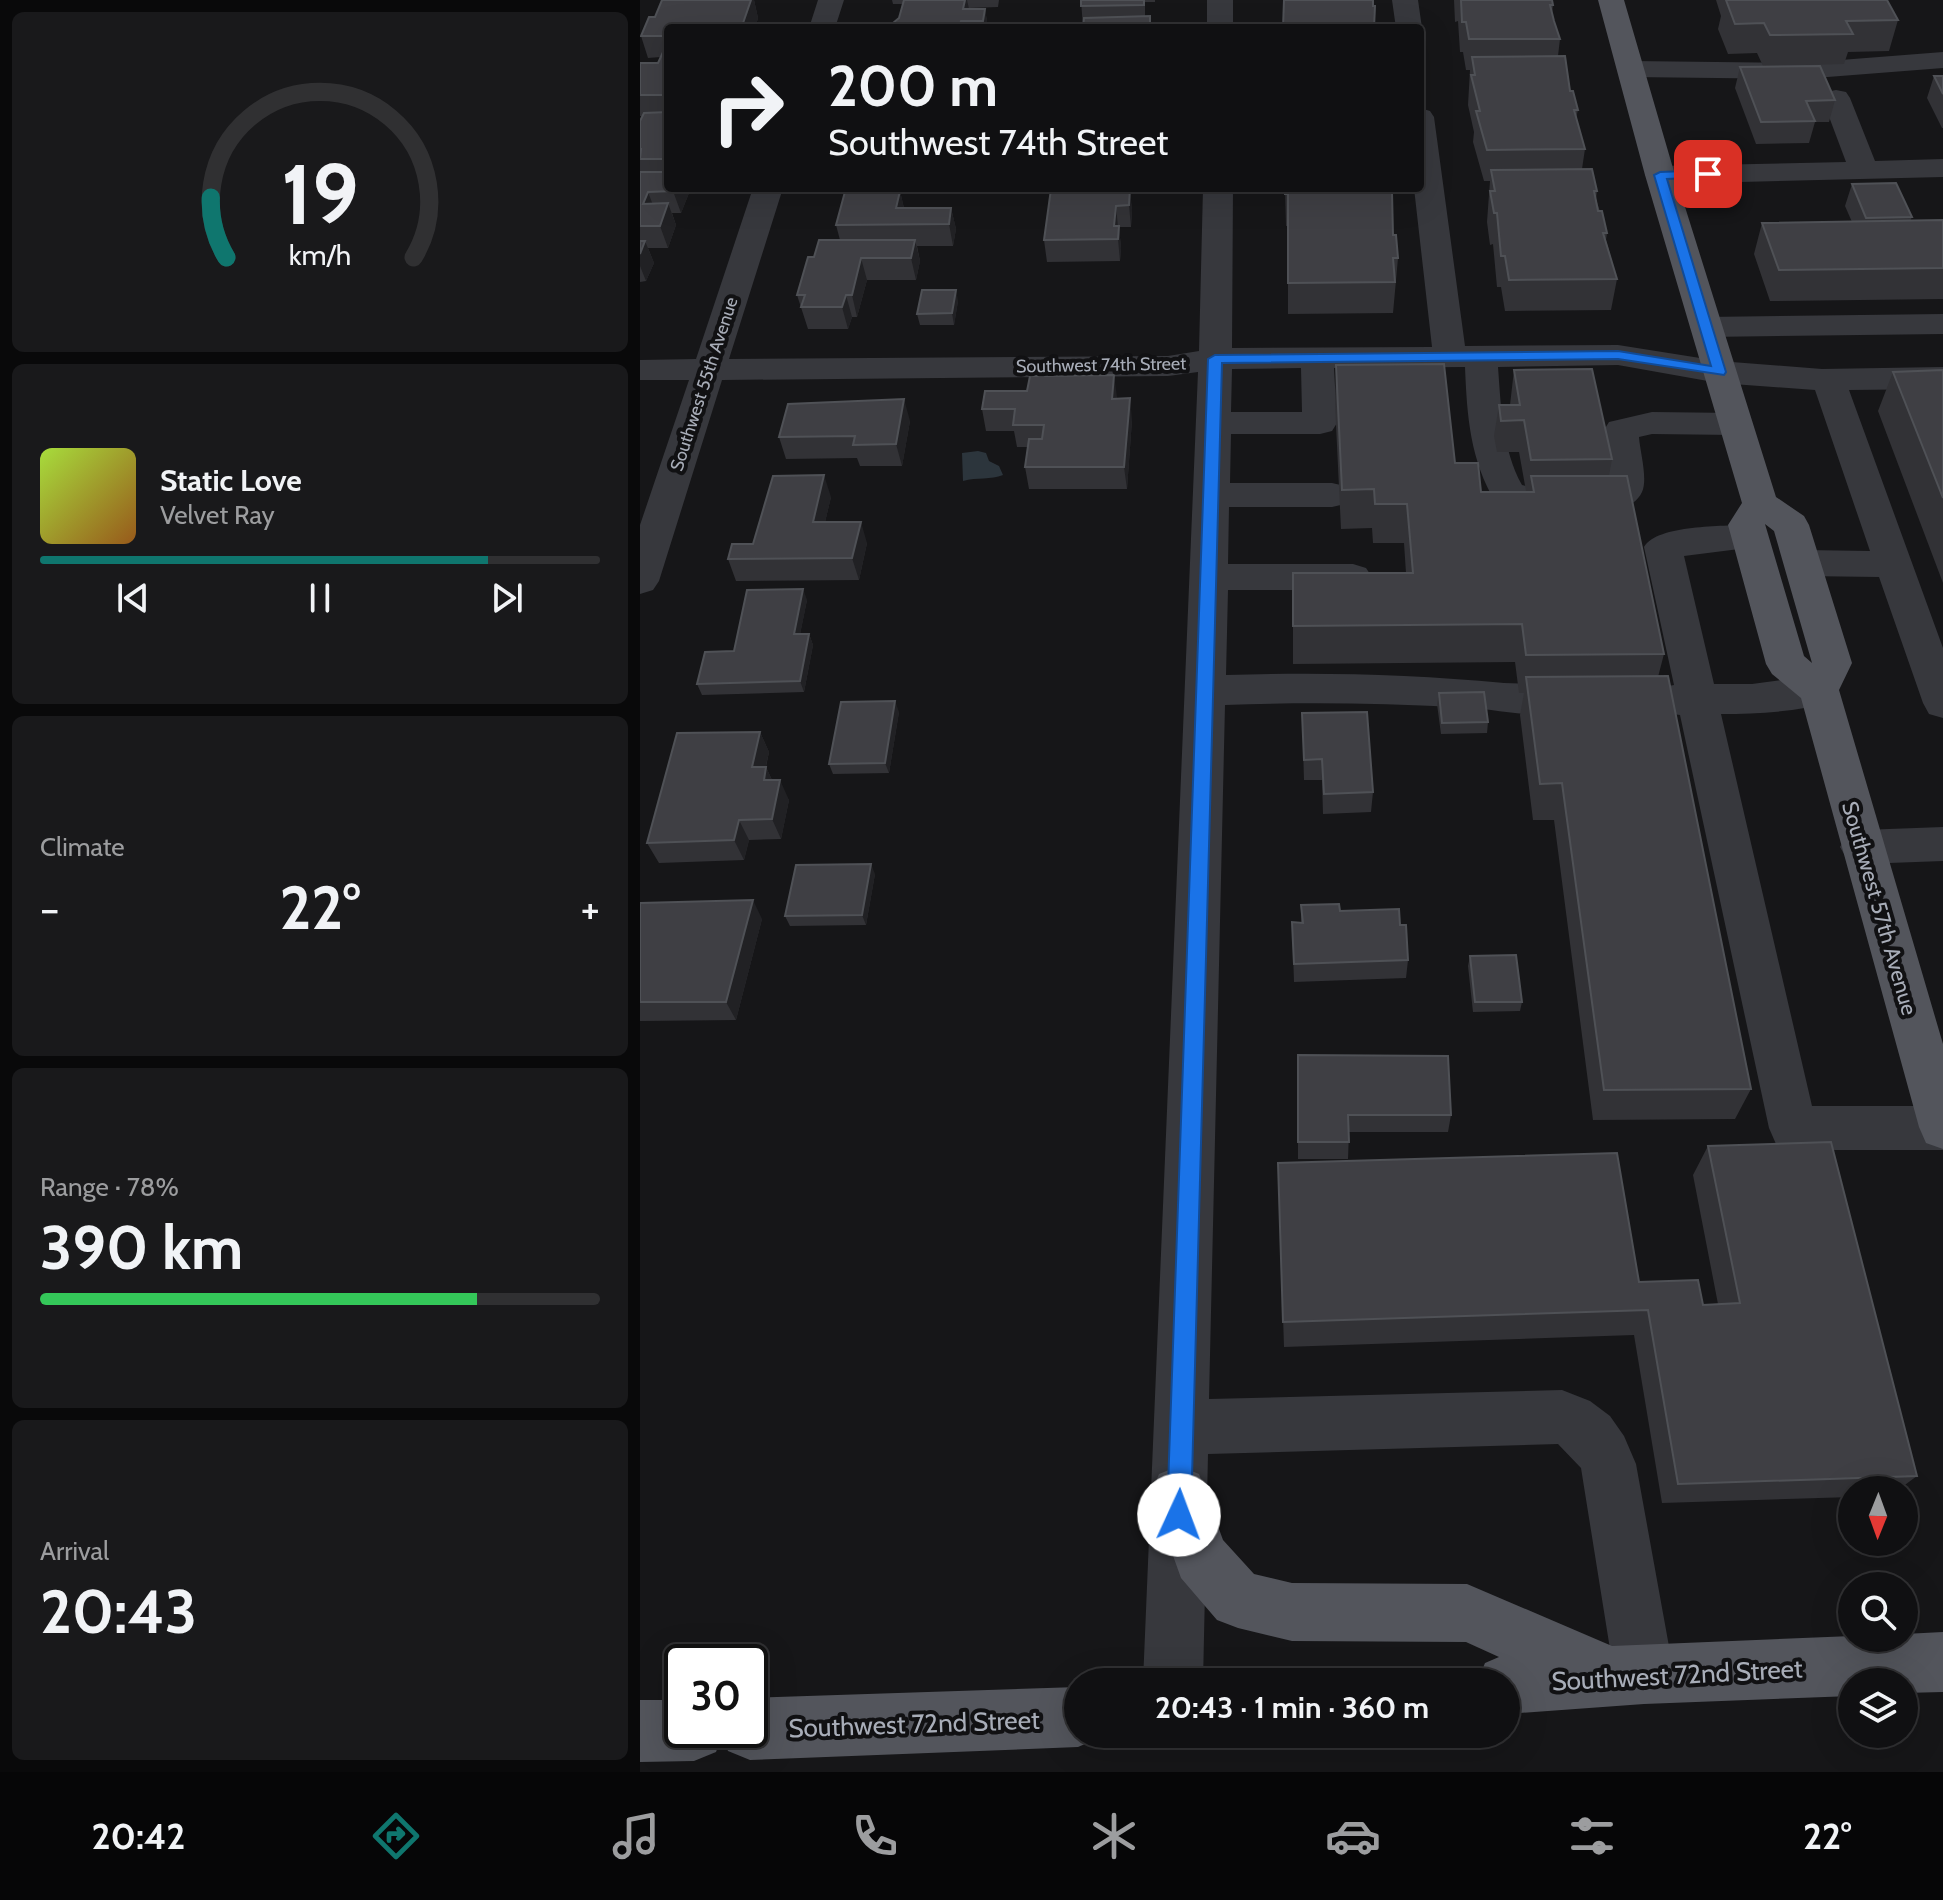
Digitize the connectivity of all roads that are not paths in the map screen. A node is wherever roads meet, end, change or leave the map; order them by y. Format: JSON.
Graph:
{"nodes":[{"id":1,"x":831,"y":0,"type":"edge"},
{"id":2,"x":1220,"y":0,"type":"edge"},
{"id":3,"x":1405,"y":0,"type":"edge"},
{"id":4,"x":1611,"y":0,"type":"edge"},
{"id":5,"x":823,"y":24,"type":"edge"},
{"id":6,"x":1220,"y":24,"type":"edge"},
{"id":7,"x":1408,"y":24,"type":"edge"},
{"id":8,"x":1931,"y":62,"type":"edge"},
{"id":9,"x":1631,"y":69,"type":"junction"},
{"id":10,"x":1836,"y":98,"type":"edge"},
{"id":11,"x":1424,"y":149,"type":"edge"},
{"id":12,"x":1943,"y":168,"type":"edge"},
{"id":13,"x":1864,"y":170,"type":"junction"},
{"id":14,"x":1660,"y":175,"type":"junction"},
{"id":15,"x":767,"y":192,"type":"edge"},
{"id":16,"x":1218,"y":192,"type":"edge"},
{"id":17,"x":1943,"y":324,"type":"edge"},
{"id":18,"x":1706,"y":327,"type":"junction"},
{"id":19,"x":1465,"y":357,"type":"junction"},
{"id":20,"x":1317,"y":358,"type":"junction"},
{"id":21,"x":1215,"y":359,"type":"junction"},
{"id":22,"x":709,"y":369,"type":"junction"},
{"id":23,"x":640,"y":370,"type":"edge"},
{"id":24,"x":1719,"y":372,"type":"junction"},
{"id":25,"x":1943,"y":378,"type":"edge"},
{"id":26,"x":1828,"y":380,"type":"junction"},
{"id":27,"x":1214,"y":423,"type":"junction"},
{"id":28,"x":1735,"y":424,"type":"junction"},
{"id":29,"x":1211,"y":495,"type":"junction"},
{"id":30,"x":1332,"y":495,"type":"dead end"},
{"id":31,"x":1755,"y":520,"type":"junction"},
{"id":32,"x":1803,"y":563,"type":"junction"},
{"id":33,"x":1893,"y":564,"type":"junction"},
{"id":34,"x":1207,"y":577,"type":"junction"},
{"id":35,"x":1361,"y":577,"type":"edge"},
{"id":36,"x":640,"y":581,"type":"edge"},
{"id":37,"x":1819,"y":690,"type":"junction"},
{"id":38,"x":1203,"y":691,"type":"junction"},
{"id":39,"x":1696,"y":700,"type":"junction"},
{"id":40,"x":1943,"y":703,"type":"edge"},
{"id":41,"x":1943,"y":844,"type":"edge"},
{"id":42,"x":1862,"y":847,"type":"junction"},
{"id":43,"x":1943,"y":1127,"type":"edge"},
{"id":44,"x":1182,"y":1427,"type":"junction"},
{"id":45,"x":1179,"y":1494,"type":"junction"},
{"id":46,"x":1943,"y":1662,"type":"edge"},
{"id":47,"x":1173,"y":1668,"type":"edge"},
{"id":48,"x":1627,"y":1675,"type":"junction"},
{"id":49,"x":1520,"y":1683,"type":"edge"},
{"id":50,"x":1064,"y":1718,"type":"edge"},
{"id":51,"x":768,"y":1728,"type":"edge"},
{"id":52,"x":640,"y":1731,"type":"edge"},
{"id":53,"x":664,"y":1731,"type":"edge"}],
"edges":[{"from":1,"to":5,"type":"street"},
{"from":2,"to":6,"type":"street"},
{"from":3,"to":7,"type":"street"},
{"from":4,"to":9,"type":"main road"},
{"from":8,"to":9,"type":"street"},
{"from":9,"to":14,"type":"main road"},
{"from":10,"to":13,"type":"street"},
{"from":11,"to":19,"type":"street"},
{"from":12,"to":13,"type":"street"},
{"from":13,"to":14,"type":"street"},
{"from":14,"to":18,"type":"main road"},
{"from":15,"to":22,"type":"street","name":"Southwest 55th Avenue"},
{"from":16,"to":21,"type":"street"},
{"from":17,"to":18,"type":"street"},
{"from":18,"to":24,"type":"main road"},
{"from":19,"to":20,"type":"street","name":"Southwest 74th Street"},
{"from":19,"to":24,"type":"street","name":"Southwest 74th Street"},
{"from":19,"to":28,"type":"street"},
{"from":20,"to":21,"type":"street","name":"Southwest 74th Street"},
{"from":20,"to":27,"type":"street"},
{"from":21,"to":22,"type":"street","name":"Southwest 74th Street"},
{"from":21,"to":27,"type":"street"},
{"from":22,"to":23,"type":"street","name":"Southwest 74th Street"},
{"from":22,"to":36,"type":"street","name":"Southwest 55th Avenue"},
{"from":24,"to":26,"type":"street","name":"Southwest 74th Street"},
{"from":24,"to":28,"type":"main road"},
{"from":25,"to":26,"type":"street","name":"Southwest 74th Street"},
{"from":26,"to":33,"type":"street"},
{"from":27,"to":29,"type":"street"},
{"from":28,"to":31,"type":"main road"},
{"from":29,"to":30,"type":"street"},
{"from":29,"to":34,"type":"street"},
{"from":31,"to":32,"type":"main road"},
{"from":31,"to":37,"type":"main road"},
{"from":31,"to":39,"type":"street"},
{"from":32,"to":33,"type":"street"},
{"from":32,"to":37,"type":"main road"},
{"from":33,"to":40,"type":"street"},
{"from":34,"to":35,"type":"street"},
{"from":34,"to":38,"type":"street"},
{"from":37,"to":39,"type":"street"},
{"from":37,"to":42,"type":"main road","name":"Southwest 57th Avenue"},
{"from":38,"to":39,"type":"street"},
{"from":38,"to":44,"type":"street"},
{"from":39,"to":43,"type":"street"},
{"from":41,"to":42,"type":"street"},
{"from":42,"to":43,"type":"main road","name":"Southwest 57th Avenue"},
{"from":44,"to":45,"type":"street"},
{"from":44,"to":48,"type":"street"},
{"from":45,"to":47,"type":"street"},
{"from":45,"to":48,"type":"main road"},
{"from":46,"to":48,"type":"main road","name":"Southwest 72nd Street"},
{"from":48,"to":49,"type":"main road","name":"Southwest 72nd Street"},
{"from":50,"to":51,"type":"main road","name":"Southwest 72nd Street"},
{"from":52,"to":53,"type":"main road"}]}
